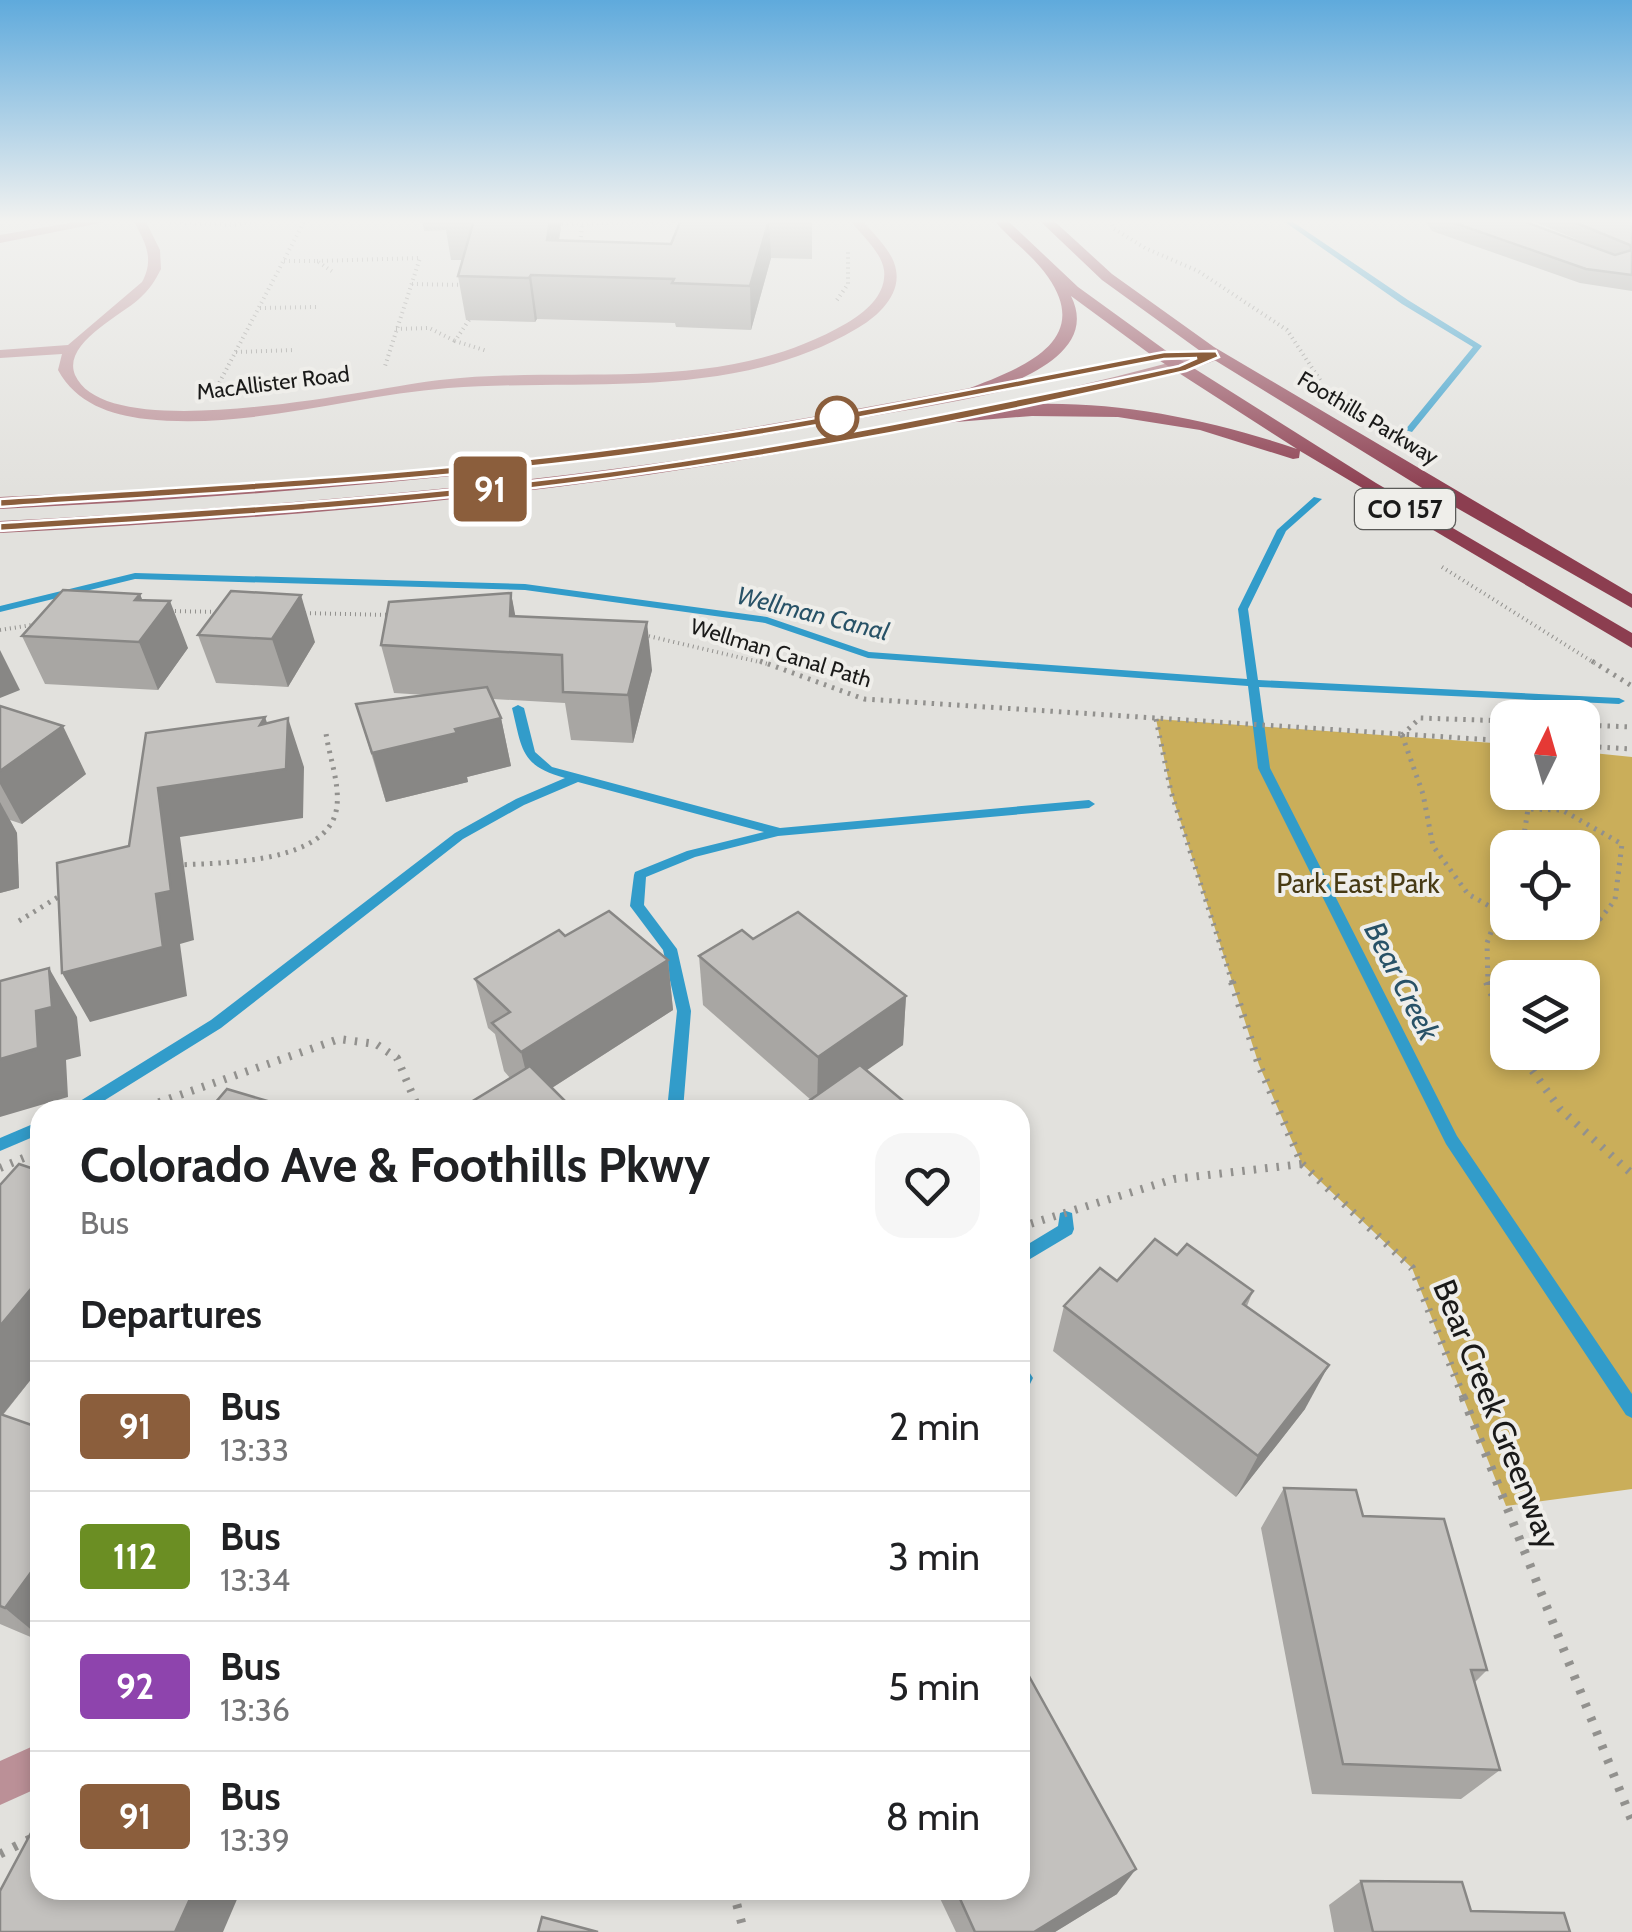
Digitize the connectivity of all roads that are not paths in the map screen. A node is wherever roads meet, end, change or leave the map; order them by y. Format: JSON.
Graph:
{"nodes":[{"id":1,"x":118,"y":310,"type":"edge"},
{"id":2,"x":873,"y":310,"type":"edge"},
{"id":3,"x":1071,"y":310,"type":"edge"},
{"id":4,"x":1104,"y":310,"type":"edge"},
{"id":5,"x":1153,"y":310,"type":"edge"},
{"id":6,"x":70,"y":349,"type":"junction"},
{"id":7,"x":0,"y":354,"type":"edge"},
{"id":8,"x":1216,"y":355,"type":"junction"},
{"id":9,"x":1164,"y":356,"type":"junction"},
{"id":10,"x":1182,"y":368,"type":"junction"},
{"id":11,"x":971,"y":393,"type":"junction"},
{"id":12,"x":937,"y":420,"type":"junction"},
{"id":13,"x":0,"y":503,"type":"edge"},
{"id":14,"x":1421,"y":519,"type":"junction"},
{"id":15,"x":0,"y":527,"type":"edge"},
{"id":16,"x":1632,"y":602,"type":"edge"},
{"id":17,"x":1632,"y":642,"type":"edge"},
{"id":18,"x":30,"y":1769,"type":"edge"},
{"id":19,"x":0,"y":1783,"type":"edge"}],
"edges":[{"from":1,"to":6,"type":"lane"},
{"from":2,"to":6,"type":"lane","name":"MacAllister Road"},
{"from":3,"to":11,"type":"highway"},
{"from":4,"to":9,"type":"highway","number":"CO 157"},
{"from":5,"to":8,"type":"highway","name":"Foothills Parkway","number":"CO 157"},
{"from":6,"to":7,"type":"lane"},
{"from":8,"to":9,"type":"main road"},
{"from":8,"to":10,"type":"main road"},
{"from":8,"to":16,"type":"highway","name":"Foothills Parkway","number":"CO 157"},
{"from":9,"to":10,"type":"highway","number":"CO 157"},
{"from":9,"to":11,"type":"main road"},
{"from":10,"to":12,"type":"main road"},
{"from":10,"to":14,"type":"highway","number":"CO 157"},
{"from":11,"to":13,"type":"main road"},
{"from":12,"to":14,"type":"highway"},
{"from":12,"to":15,"type":"main road"},
{"from":14,"to":17,"type":"highway","number":"CO 157"},
{"from":18,"to":19,"type":"street"}]}
